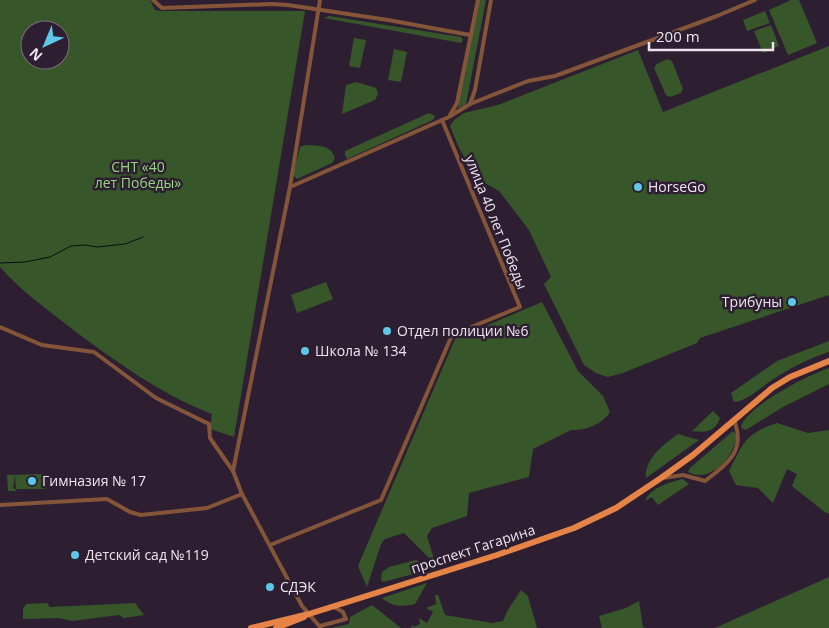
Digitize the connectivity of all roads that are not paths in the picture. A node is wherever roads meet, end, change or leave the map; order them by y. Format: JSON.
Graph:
{"nodes":[{"id":1,"x":153,"y":0,"type":"edge"},
{"id":2,"x":320,"y":0,"type":"edge"},
{"id":3,"x":478,"y":0,"type":"edge"},
{"id":4,"x":491,"y":0,"type":"edge"},
{"id":5,"x":755,"y":0,"type":"edge"},
{"id":6,"x":318,"y":10,"type":"junction"},
{"id":7,"x":470,"y":35,"type":"junction"},
{"id":8,"x":470,"y":104,"type":"junction"},
{"id":9,"x":449,"y":117,"type":"junction"},
{"id":10,"x":442,"y":120,"type":"junction"},
{"id":11,"x":290,"y":188,"type":"junction"},
{"id":12,"x":0,"y":327,"type":"edge"},
{"id":13,"x":829,"y":361,"type":"edge"},
{"id":14,"x":734,"y":420,"type":"junction"},
{"id":15,"x":233,"y":471,"type":"junction"},
{"id":16,"x":661,"y":478,"type":"junction"},
{"id":17,"x":242,"y":494,"type":"junction"},
{"id":18,"x":0,"y":505,"type":"edge"},
{"id":19,"x":270,"y":545,"type":"junction"},
{"id":20,"x":332,"y":606,"type":"junction"},
{"id":21,"x":309,"y":614,"type":"junction"},
{"id":22,"x":321,"y":627,"type":"edge"},
{"id":23,"x":251,"y":628,"type":"edge"},
{"id":24,"x":276,"y":628,"type":"edge"}],
"edges":[{"from":1,"to":6,"type":"street"},
{"from":2,"to":6,"type":"street"},
{"from":3,"to":7,"type":"street"},
{"from":4,"to":8,"type":"street"},
{"from":5,"to":8,"type":"street"},
{"from":6,"to":7,"type":"street"},
{"from":6,"to":11,"type":"street"},
{"from":7,"to":9,"type":"street"},
{"from":8,"to":9,"type":"street"},
{"from":9,"to":10,"type":"street"},
{"from":10,"to":11,"type":"street"},
{"from":10,"to":19,"type":"street","name":"улица 40 лет Победы"},
{"from":11,"to":15,"type":"street"},
{"from":12,"to":15,"type":"street"},
{"from":13,"to":14,"type":"main road","name":"проспект Гагарина"},
{"from":14,"to":16,"type":"main road","name":"проспект Гагарина"},
{"from":14,"to":16,"type":"street"},
{"from":15,"to":17,"type":"street"},
{"from":16,"to":20,"type":"main road","name":"проспект Гагарина"},
{"from":17,"to":18,"type":"street"},
{"from":17,"to":19,"type":"street"},
{"from":19,"to":21,"type":"street"},
{"from":20,"to":21,"type":"main road","name":"проспект Гагарина"},
{"from":20,"to":22,"type":"street"},
{"from":21,"to":22,"type":"street"},
{"from":21,"to":23,"type":"main road","name":"проспект Гагарина"},
{"from":21,"to":24,"type":"main road","name":"проспект Гагарина"}]}
